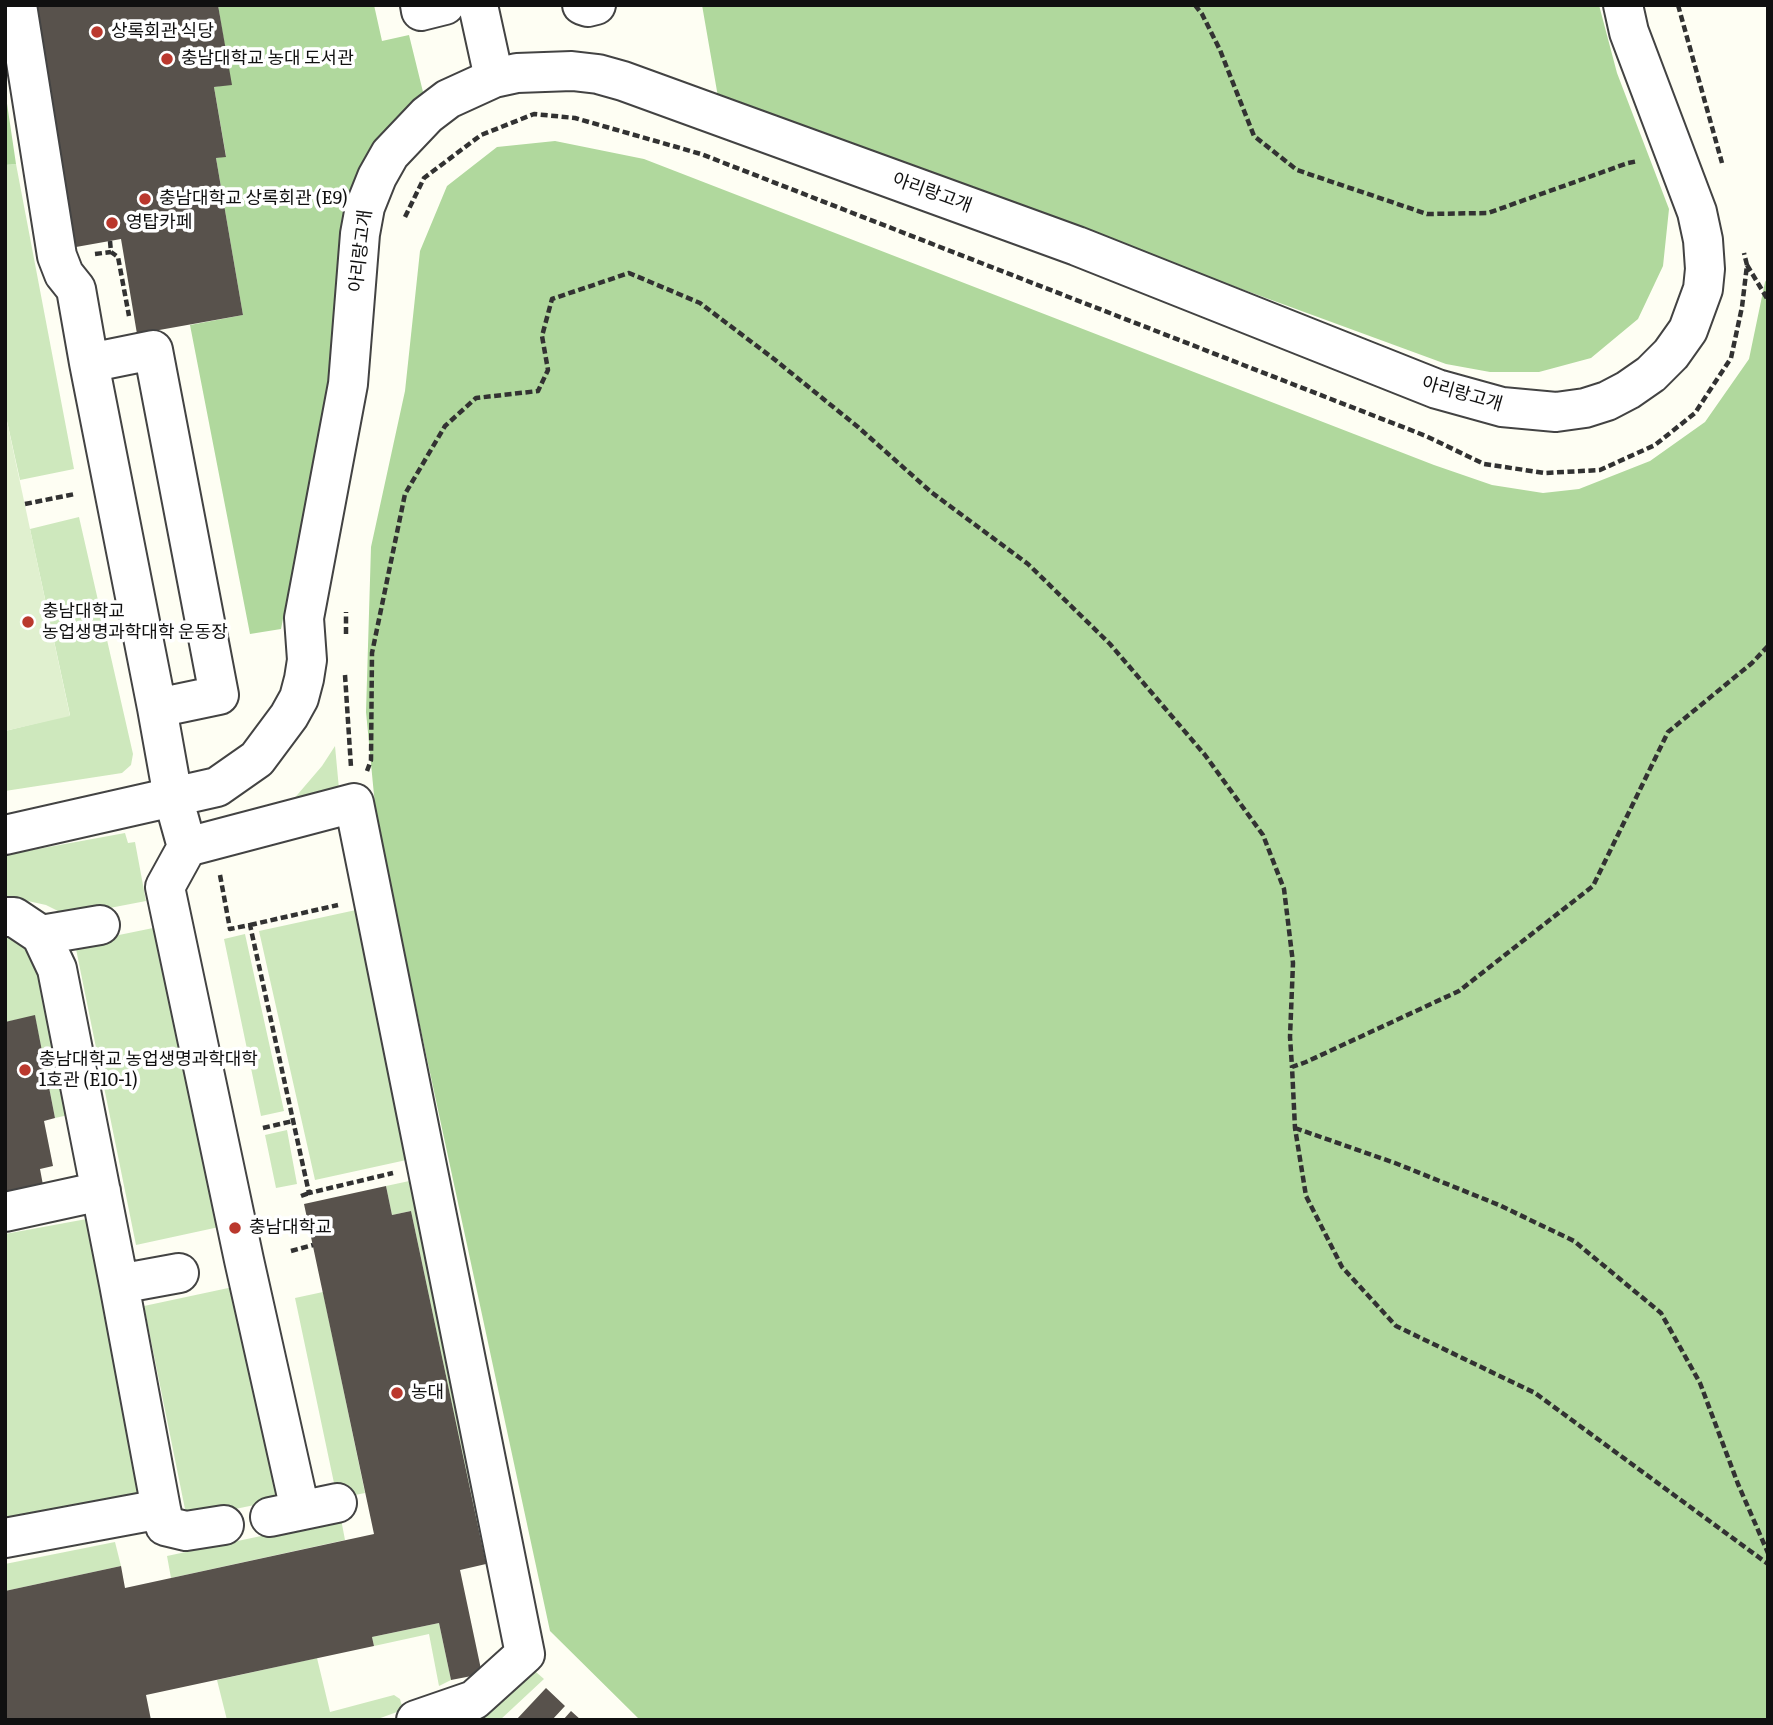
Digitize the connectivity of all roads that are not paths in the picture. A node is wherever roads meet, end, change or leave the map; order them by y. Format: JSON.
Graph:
{"nodes":[{"id":1,"x":17,"y":5,"type":"edge"},
{"id":2,"x":419,"y":5,"type":"edge"},
{"id":3,"x":444,"y":5,"type":"edge"},
{"id":4,"x":478,"y":5,"type":"edge"},
{"id":5,"x":582,"y":5,"type":"edge"},
{"id":6,"x":596,"y":5,"type":"edge"},
{"id":7,"x":1623,"y":5,"type":"edge"},
{"id":8,"x":494,"y":78,"type":"junction"},
{"id":9,"x":89,"y":363,"type":"junction"},
{"id":10,"x":157,"y":708,"type":"junction"},
{"id":11,"x":173,"y":797,"type":"junction"},
{"id":12,"x":5,"y":835,"type":"edge"},
{"id":13,"x":187,"y":847,"type":"junction"},
{"id":14,"x":5,"y":917,"type":"edge"},
{"id":15,"x":100,"y":925,"type":"dead end"},
{"id":16,"x":41,"y":935,"type":"junction"},
{"id":17,"x":101,"y":1191,"type":"junction"},
{"id":18,"x":5,"y":1212,"type":"edge"},
{"id":19,"x":179,"y":1273,"type":"dead end"},
{"id":20,"x":120,"y":1284,"type":"junction"},
{"id":21,"x":337,"y":1503,"type":"dead end"},
{"id":22,"x":161,"y":1509,"type":"junction"},
{"id":23,"x":224,"y":1525,"type":"dead end"},
{"id":24,"x":5,"y":1538,"type":"edge"},
{"id":25,"x":416,"y":1720,"type":"edge"}],
"edges":[{"from":1,"to":9,"type":"street"},
{"from":2,"to":3,"type":"street"},
{"from":4,"to":8,"type":"street"},
{"from":5,"to":6,"type":"street"},
{"from":7,"to":8,"type":"street","name":"아리랑고개"},
{"from":8,"to":11,"type":"street","name":"아리랑고개"},
{"from":9,"to":10,"type":"street"},
{"from":9,"to":10,"type":"street"},
{"from":10,"to":11,"type":"street"},
{"from":11,"to":12,"type":"street","name":"아리랑고개"},
{"from":11,"to":13,"type":"street"},
{"from":13,"to":21,"type":"street"},
{"from":13,"to":25,"type":"street"},
{"from":14,"to":16,"type":"street"},
{"from":15,"to":16,"type":"street"},
{"from":16,"to":17,"type":"street"},
{"from":17,"to":18,"type":"street"},
{"from":17,"to":20,"type":"street"},
{"from":19,"to":20,"type":"street"},
{"from":20,"to":22,"type":"street"},
{"from":22,"to":23,"type":"street"},
{"from":22,"to":24,"type":"street"}]}
